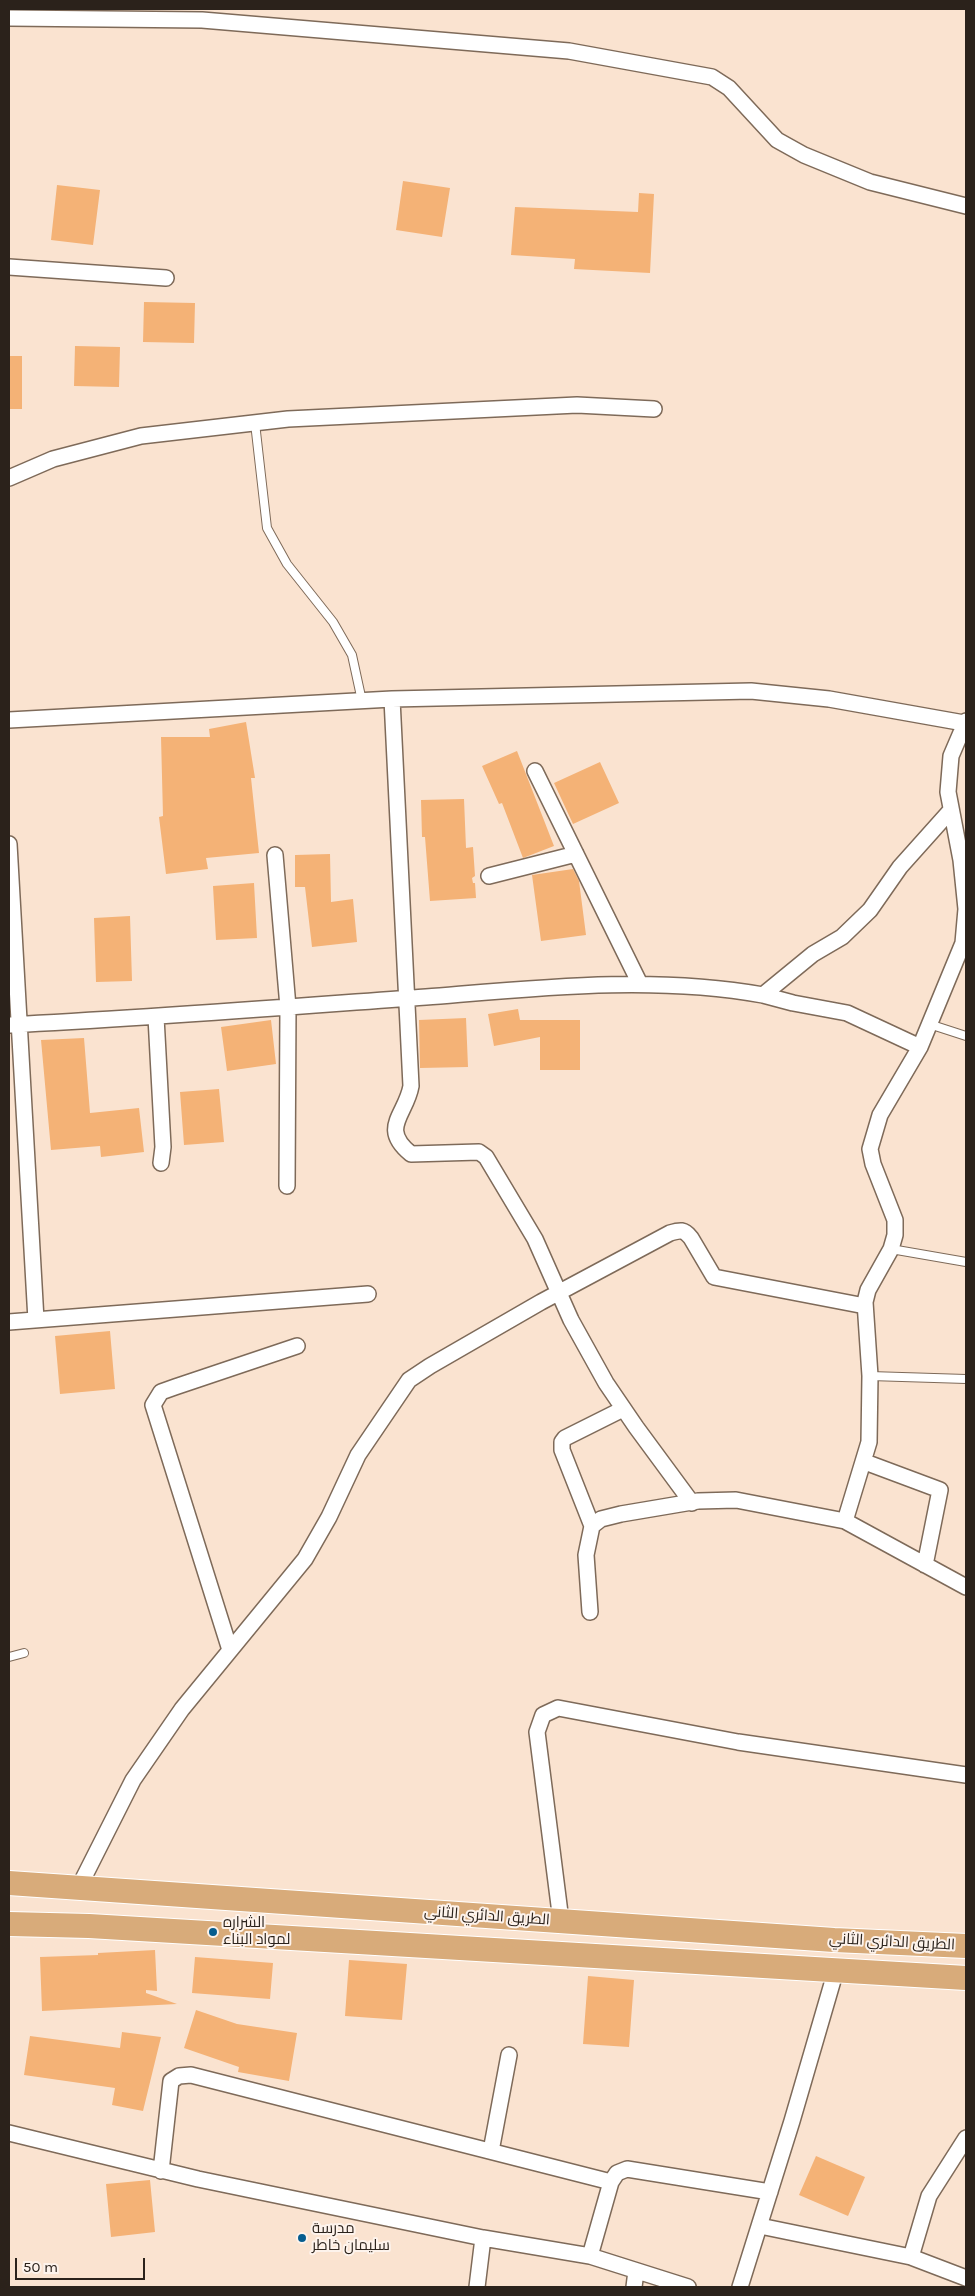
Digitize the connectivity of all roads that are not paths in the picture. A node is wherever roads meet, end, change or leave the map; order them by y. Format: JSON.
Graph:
{"nodes":[{"id":1,"x":202,"y":14,"type":"edge"},
{"id":2,"x":9,"y":18,"type":"edge"},
{"id":3,"x":966,"y":206,"type":"edge"},
{"id":4,"x":9,"y":267,"type":"edge"},
{"id":5,"x":166,"y":278,"type":"dead end"},
{"id":6,"x":654,"y":409,"type":"dead end"},
{"id":7,"x":255,"y":423,"type":"junction"},
{"id":8,"x":9,"y":478,"type":"edge"},
{"id":9,"x":392,"y":699,"type":"junction"},
{"id":10,"x":362,"y":701,"type":"junction"},
{"id":11,"x":9,"y":720,"type":"edge"},
{"id":12,"x":965,"y":722,"type":"edge"},
{"id":13,"x":535,"y":771,"type":"dead end"},
{"id":14,"x":951,"y":810,"type":"junction"},
{"id":15,"x":9,"y":844,"type":"edge"},
{"id":16,"x":576,"y":854,"type":"junction"},
{"id":17,"x":275,"y":855,"type":"dead end"},
{"id":18,"x":489,"y":876,"type":"dead end"},
{"id":19,"x":966,"y":909,"type":"edge"},
{"id":20,"x":640,"y":984,"type":"junction"},
{"id":21,"x":763,"y":995,"type":"junction"},
{"id":22,"x":408,"y":998,"type":"junction"},
{"id":23,"x":288,"y":1007,"type":"junction"},
{"id":24,"x":156,"y":1017,"type":"junction"},
{"id":25,"x":930,"y":1024,"type":"junction"},
{"id":26,"x":15,"y":1025,"type":"edge"},
{"id":27,"x":966,"y":1036,"type":"edge"},
{"id":28,"x":920,"y":1047,"type":"junction"},
{"id":29,"x":161,"y":1163,"type":"dead end"},
{"id":30,"x":287,"y":1186,"type":"dead end"},
{"id":31,"x":891,"y":1249,"type":"junction"},
{"id":32,"x":966,"y":1262,"type":"edge"},
{"id":33,"x":559,"y":1292,"type":"junction"},
{"id":34,"x":368,"y":1294,"type":"dead end"},
{"id":35,"x":865,"y":1306,"type":"junction"},
{"id":36,"x":36,"y":1320,"type":"junction"},
{"id":37,"x":9,"y":1322,"type":"edge"},
{"id":38,"x":297,"y":1346,"type":"dead end"},
{"id":39,"x":870,"y":1376,"type":"junction"},
{"id":40,"x":966,"y":1379,"type":"edge"},
{"id":41,"x":623,"y":1409,"type":"junction"},
{"id":42,"x":865,"y":1462,"type":"junction"},
{"id":43,"x":692,"y":1503,"type":"junction"},
{"id":44,"x":845,"y":1521,"type":"junction"},
{"id":45,"x":592,"y":1526,"type":"junction"},
{"id":46,"x":925,"y":1565,"type":"junction"},
{"id":47,"x":966,"y":1587,"type":"edge"},
{"id":48,"x":590,"y":1612,"type":"dead end"},
{"id":49,"x":230,"y":1650,"type":"junction"},
{"id":50,"x":24,"y":1653,"type":"dead end"},
{"id":51,"x":9,"y":1657,"type":"edge"},
{"id":52,"x":966,"y":1775,"type":"edge"},
{"id":53,"x":9,"y":1883,"type":"edge"},
{"id":54,"x":78,"y":1889,"type":"junction"},
{"id":55,"x":561,"y":1921,"type":"junction"},
{"id":56,"x":9,"y":1924,"type":"edge"},
{"id":57,"x":966,"y":1946,"type":"edge"},
{"id":58,"x":836,"y":1970,"type":"junction"},
{"id":59,"x":966,"y":1978,"type":"edge"},
{"id":60,"x":509,"y":2055,"type":"dead end"},
{"id":61,"x":9,"y":2133,"type":"edge"},
{"id":62,"x":966,"y":2138,"type":"edge"},
{"id":63,"x":491,"y":2151,"type":"junction"},
{"id":64,"x":160,"y":2171,"type":"junction"},
{"id":65,"x":611,"y":2182,"type":"junction"},
{"id":66,"x":770,"y":2192,"type":"junction"},
{"id":67,"x":760,"y":2226,"type":"junction"},
{"id":68,"x":483,"y":2238,"type":"junction"},
{"id":69,"x":590,"y":2256,"type":"junction"},
{"id":70,"x":910,"y":2257,"type":"junction"},
{"id":71,"x":636,"y":2271,"type":"junction"},
{"id":72,"x":966,"y":2278,"type":"edge"},
{"id":73,"x":477,"y":2287,"type":"edge"},
{"id":74,"x":634,"y":2287,"type":"edge"},
{"id":75,"x":688,"y":2287,"type":"edge"},
{"id":76,"x":740,"y":2287,"type":"edge"}],
"edges":[{"from":1,"to":2,"type":"street"},
{"from":1,"to":3,"type":"street"},
{"from":4,"to":5,"type":"street"},
{"from":6,"to":7,"type":"street"},
{"from":7,"to":8,"type":"street"},
{"from":7,"to":10,"type":"lane"},
{"from":9,"to":10,"type":"street"},
{"from":9,"to":12,"type":"street"},
{"from":9,"to":22,"type":"street"},
{"from":10,"to":11,"type":"street"},
{"from":12,"to":14,"type":"street"},
{"from":13,"to":16,"type":"street"},
{"from":14,"to":19,"type":"street"},
{"from":14,"to":21,"type":"street"},
{"from":15,"to":26,"type":"street"},
{"from":16,"to":18,"type":"street"},
{"from":16,"to":20,"type":"street"},
{"from":17,"to":23,"type":"street"},
{"from":19,"to":25,"type":"street"},
{"from":20,"to":21,"type":"street"},
{"from":20,"to":22,"type":"street"},
{"from":21,"to":28,"type":"street"},
{"from":22,"to":23,"type":"street"},
{"from":22,"to":33,"type":"street"},
{"from":23,"to":24,"type":"street"},
{"from":23,"to":30,"type":"street"},
{"from":24,"to":26,"type":"street"},
{"from":24,"to":29,"type":"street"},
{"from":25,"to":27,"type":"lane"},
{"from":25,"to":28,"type":"street"},
{"from":26,"to":36,"type":"street"},
{"from":28,"to":31,"type":"street"},
{"from":31,"to":32,"type":"lane"},
{"from":31,"to":35,"type":"street"},
{"from":33,"to":35,"type":"street"},
{"from":33,"to":41,"type":"street"},
{"from":33,"to":49,"type":"street"},
{"from":34,"to":36,"type":"street"},
{"from":35,"to":39,"type":"street"},
{"from":36,"to":37,"type":"street"},
{"from":38,"to":49,"type":"street"},
{"from":39,"to":40,"type":"lane"},
{"from":39,"to":42,"type":"street"},
{"from":41,"to":43,"type":"street"},
{"from":41,"to":45,"type":"street"},
{"from":42,"to":44,"type":"street"},
{"from":42,"to":46,"type":"street"},
{"from":43,"to":44,"type":"street"},
{"from":43,"to":45,"type":"street"},
{"from":44,"to":46,"type":"street"},
{"from":45,"to":48,"type":"street"},
{"from":46,"to":47,"type":"street"},
{"from":49,"to":54,"type":"street"},
{"from":50,"to":51,"type":"lane"},
{"from":52,"to":55,"type":"street"},
{"from":53,"to":54,"type":"main road","name":"الطريق الدائري الثاني"},
{"from":54,"to":55,"type":"main road","name":"الطريق الدائري الثاني"},
{"from":55,"to":57,"type":"main road","name":"الطريق الدائري الثاني"},
{"from":56,"to":58,"type":"main road","name":"الطريق الدائري الثاني"},
{"from":58,"to":59,"type":"main road","name":"الطريق الدائري الثاني"},
{"from":58,"to":66,"type":"street"},
{"from":60,"to":63,"type":"street"},
{"from":61,"to":64,"type":"street"},
{"from":62,"to":70,"type":"street"},
{"from":63,"to":64,"type":"street"},
{"from":63,"to":65,"type":"street"},
{"from":64,"to":68,"type":"street"},
{"from":65,"to":66,"type":"street"},
{"from":65,"to":69,"type":"street"},
{"from":66,"to":67,"type":"street"},
{"from":67,"to":70,"type":"street"},
{"from":67,"to":76,"type":"street"},
{"from":68,"to":69,"type":"street"},
{"from":68,"to":73,"type":"street"},
{"from":69,"to":71,"type":"street"},
{"from":70,"to":72,"type":"street"},
{"from":71,"to":74,"type":"street"},
{"from":71,"to":75,"type":"street"}]}
